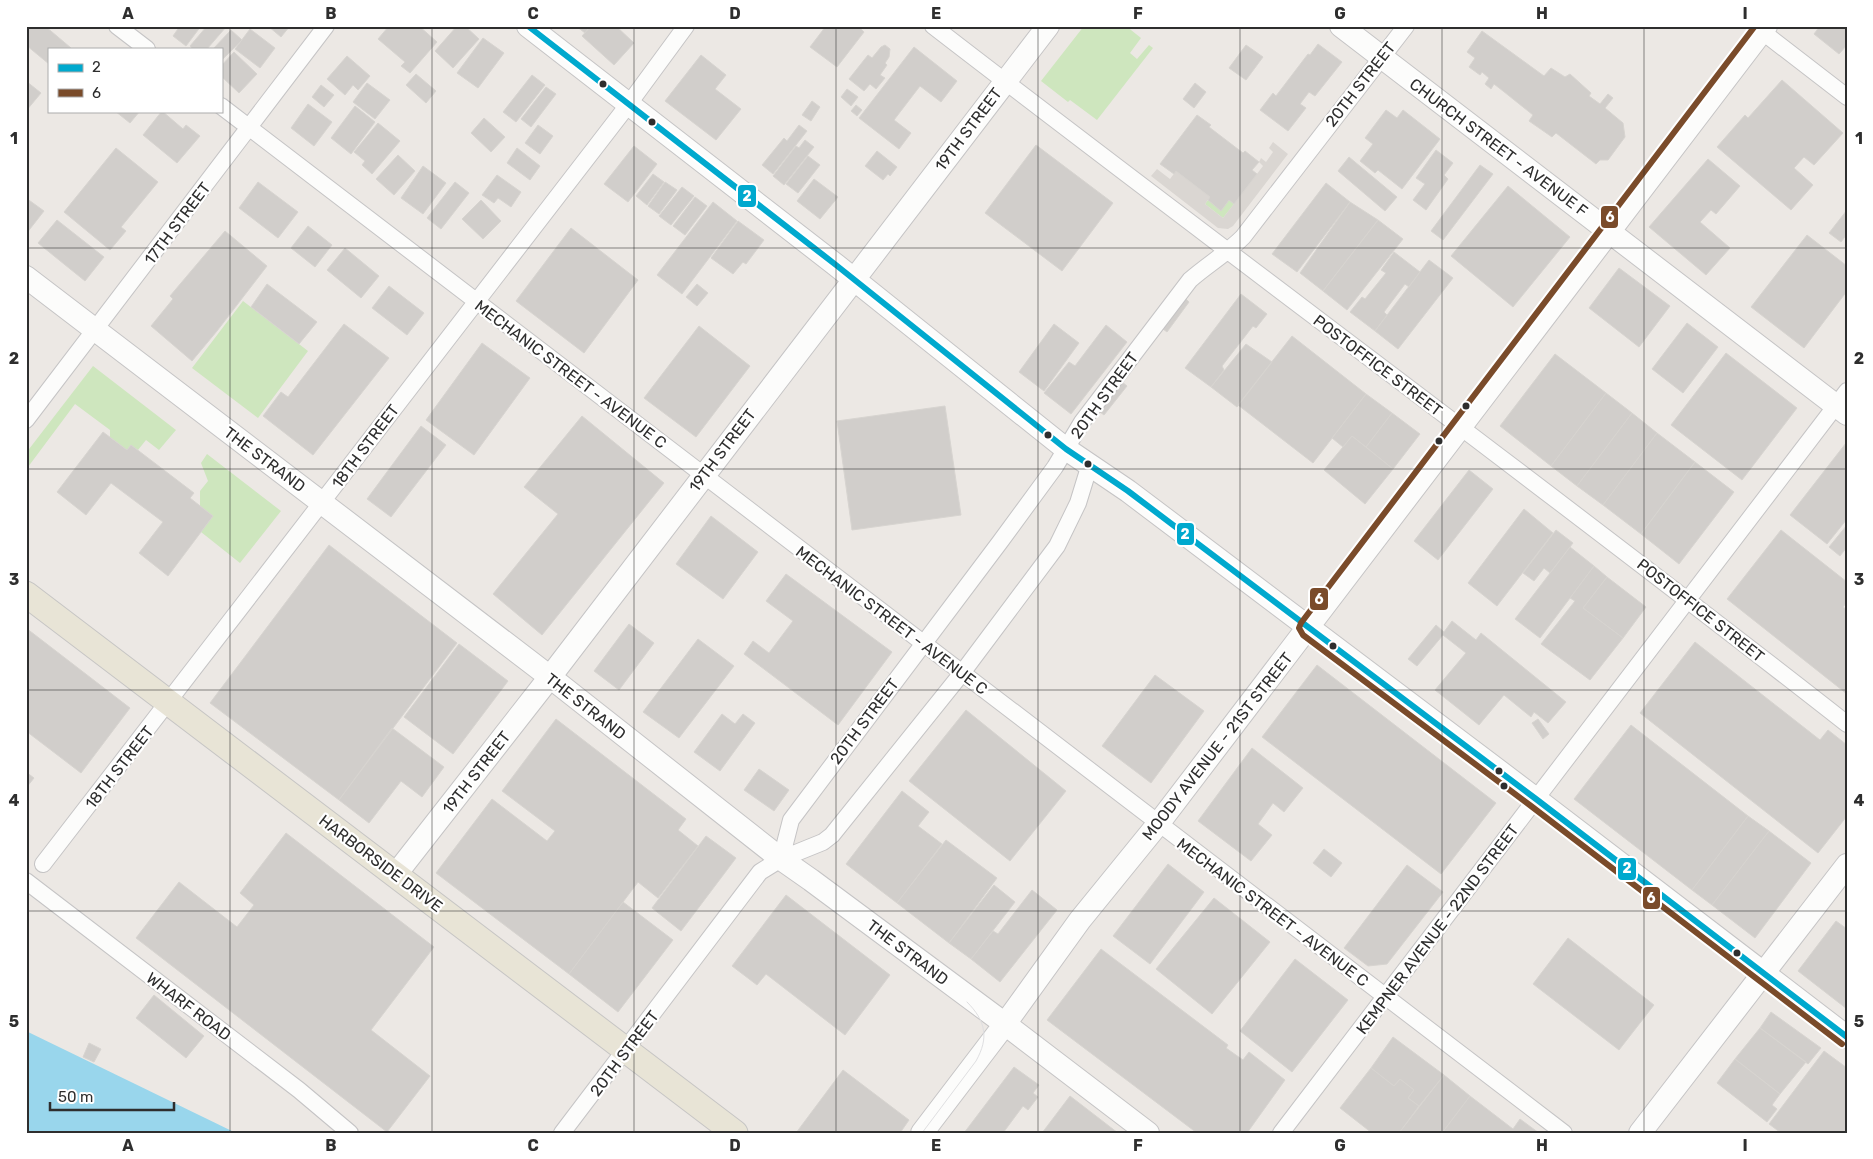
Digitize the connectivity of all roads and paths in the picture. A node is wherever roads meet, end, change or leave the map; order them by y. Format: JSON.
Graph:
{"nodes":[{"id":1,"x":117,"y":26,"type":"edge"},
{"id":2,"x":326,"y":26,"type":"edge"},
{"id":3,"x":528,"y":26,"type":"edge"},
{"id":4,"x":686,"y":26,"type":"edge"},
{"id":5,"x":933,"y":26,"type":"edge"},
{"id":6,"x":1048,"y":26,"type":"edge"},
{"id":7,"x":1341,"y":26,"type":"edge"},
{"id":8,"x":1406,"y":26,"type":"edge"},
{"id":9,"x":1761,"y":28,"type":"edge"},
{"id":10,"x":146,"y":48,"type":"edge"},
{"id":11,"x":1382,"y":58,"type":"junction"},
{"id":12,"x":1004,"y":81,"type":"junction"},
{"id":13,"x":1847,"y":97,"type":"edge"},
{"id":14,"x":628,"y":105,"type":"junction"},
{"id":15,"x":222,"y":107,"type":"edge"},
{"id":16,"x":250,"y":128,"type":"junction"},
{"id":17,"x":1609,"y":232,"type":"junction"},
{"id":18,"x":1228,"y":252,"type":"junction"},
{"id":19,"x":26,"y":277,"type":"edge"},
{"id":20,"x":854,"y":279,"type":"junction"},
{"id":21,"x":476,"y":301,"type":"junction"},
{"id":22,"x":95,"y":330,"type":"junction"},
{"id":23,"x":1843,"y":404,"type":"edge"},
{"id":24,"x":26,"y":420,"type":"edge"},
{"id":25,"x":1461,"y":427,"type":"junction"},
{"id":26,"x":1066,"y":449,"type":"junction"},
{"id":27,"x":1090,"y":464,"type":"junction"},
{"id":28,"x":703,"y":475,"type":"junction"},
{"id":29,"x":322,"y":503,"type":"junction"},
{"id":30,"x":26,"y":594,"type":"edge"},
{"id":31,"x":1689,"y":600,"type":"junction"},
{"id":32,"x":1308,"y":628,"type":"junction"},
{"id":33,"x":922,"y":643,"type":"junction"},
{"id":34,"x":962,"y":673,"type":"junction"},
{"id":35,"x":550,"y":677,"type":"junction"},
{"id":36,"x":169,"y":702,"type":"junction"},
{"id":37,"x":1847,"y":724,"type":"edge"},
{"id":38,"x":1536,"y":799,"type":"junction"},
{"id":39,"x":1158,"y":824,"type":"junction"},
{"id":40,"x":781,"y":859,"type":"junction"},
{"id":41,"x":43,"y":864,"type":"dead end"},
{"id":42,"x":1847,"y":865,"type":"edge"},
{"id":43,"x":396,"y":874,"type":"junction"},
{"id":44,"x":26,"y":881,"type":"edge"},
{"id":45,"x":1765,"y":973,"type":"junction"},
{"id":46,"x":1385,"y":997,"type":"junction"},
{"id":47,"x":1005,"y":1024,"type":"junction"},
{"id":48,"x":1847,"y":1037,"type":"edge"},
{"id":49,"x":626,"y":1050,"type":"junction"},
{"id":50,"x":350,"y":1133,"type":"edge"},
{"id":51,"x":562,"y":1133,"type":"edge"},
{"id":52,"x":736,"y":1133,"type":"edge"},
{"id":53,"x":922,"y":1133,"type":"edge"},
{"id":54,"x":1148,"y":1133,"type":"edge"},
{"id":55,"x":1281,"y":1133,"type":"edge"},
{"id":56,"x":1564,"y":1133,"type":"edge"},
{"id":57,"x":1640,"y":1133,"type":"edge"}],
"edges":[{"from":1,"to":10,"type":"street"},
{"from":2,"to":16,"type":"street","name":"17TH STREET"},
{"from":3,"to":14,"type":"street"},
{"from":4,"to":14,"type":"street","name":"18TH STREET"},
{"from":5,"to":12,"type":"street","name":"POSTOFFICE STREET"},
{"from":6,"to":12,"type":"street","name":"19TH STREET"},
{"from":7,"to":11,"type":"street","name":"CHURCH STREET - AVENUE F"},
{"from":8,"to":11,"type":"street","name":"20TH STREET"},
{"from":9,"to":13,"type":"street"},
{"from":9,"to":17,"type":"street","name":"MOODY AVENUE - 21ST STREET"},
{"from":11,"to":17,"type":"street","name":"CHURCH STREET - AVENUE F"},
{"from":11,"to":18,"type":"street","name":"20TH STREET"},
{"from":12,"to":18,"type":"street","name":"POSTOFFICE STREET"},
{"from":12,"to":20,"type":"street","name":"19TH STREET"},
{"from":14,"to":20,"type":"street"},
{"from":14,"to":21,"type":"street","name":"18TH STREET"},
{"from":15,"to":16,"type":"street","name":"MECHANIC STREET - AVENUE C"},
{"from":16,"to":21,"type":"street","name":"MECHANIC STREET - AVENUE C"},
{"from":16,"to":22,"type":"street","name":"17TH STREET"},
{"from":17,"to":23,"type":"street","name":"CHURCH STREET - AVENUE F"},
{"from":17,"to":25,"type":"street","name":"MOODY AVENUE - 21ST STREET"},
{"from":18,"to":25,"type":"street","name":"POSTOFFICE STREET"},
{"from":18,"to":26,"type":"street","name":"20TH STREET"},
{"from":19,"to":22,"type":"street","name":"THE STRAND"},
{"from":20,"to":26,"type":"street"},
{"from":20,"to":28,"type":"street","name":"19TH STREET"},
{"from":21,"to":28,"type":"street","name":"MECHANIC STREET - AVENUE C"},
{"from":21,"to":29,"type":"street","name":"18TH STREET"},
{"from":22,"to":24,"type":"street","name":"17TH STREET"},
{"from":22,"to":29,"type":"street","name":"THE STRAND"},
{"from":23,"to":31,"type":"street","name":"KEMPNER AVENUE - 22ND STREET"},
{"from":25,"to":31,"type":"street","name":"POSTOFFICE STREET"},
{"from":25,"to":32,"type":"street","name":"MOODY AVENUE - 21ST STREET"},
{"from":26,"to":27,"type":"street"},
{"from":26,"to":33,"type":"street","name":"20TH STREET"},
{"from":27,"to":32,"type":"street"},
{"from":27,"to":34,"type":"street","name":"20TH STREET"},
{"from":28,"to":33,"type":"street","name":"MECHANIC STREET - AVENUE C"},
{"from":28,"to":35,"type":"street","name":"19TH STREET"},
{"from":29,"to":35,"type":"street","name":"THE STRAND"},
{"from":29,"to":36,"type":"street","name":"18TH STREET"},
{"from":30,"to":36,"type":"main road","name":"HARBORSIDE DRIVE"},
{"from":31,"to":37,"type":"street","name":"POSTOFFICE STREET"},
{"from":31,"to":38,"type":"street","name":"KEMPNER AVENUE - 22ND STREET"},
{"from":32,"to":38,"type":"street"},
{"from":32,"to":39,"type":"street","name":"MOODY AVENUE - 21ST STREET"},
{"from":33,"to":34,"type":"street","name":"MECHANIC STREET - AVENUE C"},
{"from":33,"to":40,"type":"street","name":"20TH STREET"},
{"from":34,"to":39,"type":"street","name":"MECHANIC STREET - AVENUE C"},
{"from":34,"to":40,"type":"street","name":"20TH STREET"},
{"from":35,"to":40,"type":"street","name":"THE STRAND"},
{"from":35,"to":43,"type":"street","name":"19TH STREET"},
{"from":36,"to":41,"type":"street","name":"18TH STREET"},
{"from":36,"to":43,"type":"main road","name":"HARBORSIDE DRIVE"},
{"from":38,"to":45,"type":"street"},
{"from":38,"to":46,"type":"street","name":"KEMPNER AVENUE - 22ND STREET"},
{"from":39,"to":46,"type":"street","name":"MECHANIC STREET - AVENUE C"},
{"from":39,"to":47,"type":"street","name":"MOODY AVENUE - 21ST STREET"},
{"from":40,"to":47,"type":"street","name":"THE STRAND"},
{"from":40,"to":49,"type":"street","name":"20TH STREET"},
{"from":42,"to":45,"type":"street"},
{"from":43,"to":49,"type":"main road","name":"HARBORSIDE DRIVE"},
{"from":44,"to":50,"type":"street","name":"WHARF ROAD"},
{"from":45,"to":48,"type":"street"},
{"from":45,"to":57,"type":"street"},
{"from":46,"to":55,"type":"street","name":"KEMPNER AVENUE - 22ND STREET"},
{"from":46,"to":56,"type":"street","name":"MECHANIC STREET - AVENUE C"},
{"from":47,"to":53,"type":"street","name":"MOODY AVENUE - 21ST STREET"},
{"from":47,"to":54,"type":"street","name":"THE STRAND"},
{"from":49,"to":51,"type":"street","name":"20TH STREET"},
{"from":49,"to":52,"type":"main road","name":"HARBORSIDE DRIVE"}]}
